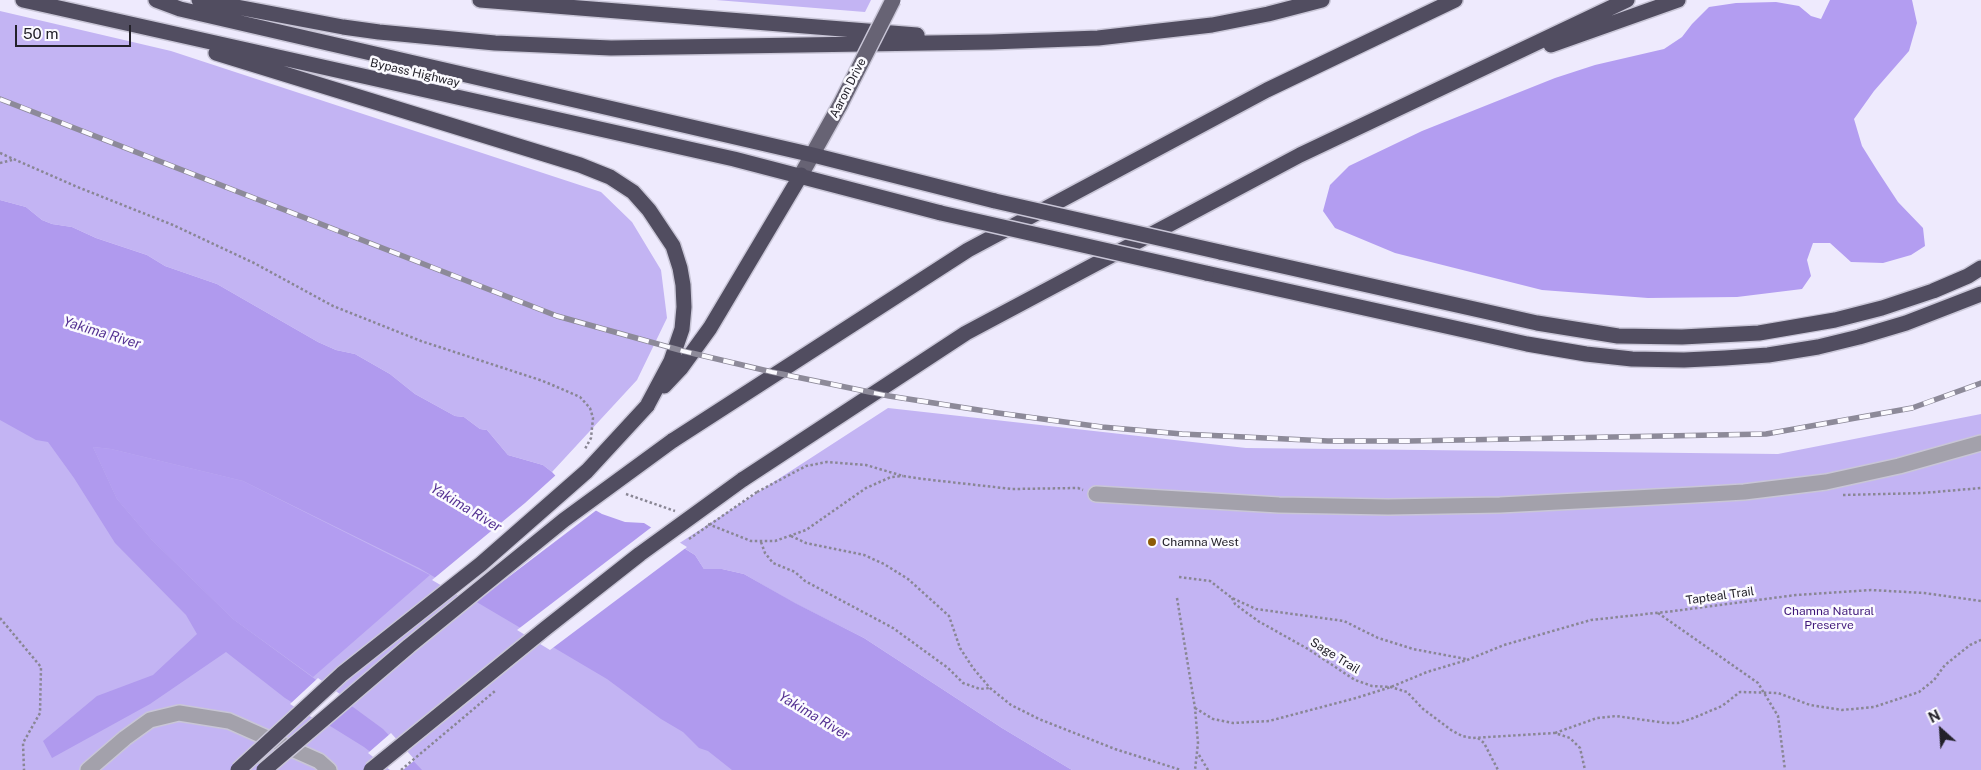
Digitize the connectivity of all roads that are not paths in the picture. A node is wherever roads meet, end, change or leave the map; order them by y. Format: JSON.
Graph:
{"nodes":[{"id":1,"x":23,"y":0,"type":"edge"},
{"id":2,"x":156,"y":0,"type":"edge"},
{"id":3,"x":199,"y":0,"type":"edge"},
{"id":4,"x":480,"y":0,"type":"edge"},
{"id":5,"x":893,"y":0,"type":"edge"},
{"id":6,"x":1322,"y":0,"type":"edge"},
{"id":7,"x":1455,"y":0,"type":"edge"},
{"id":8,"x":1627,"y":0,"type":"edge"},
{"id":9,"x":1678,"y":0,"type":"edge"},
{"id":10,"x":112,"y":20,"type":"junction"},
{"id":11,"x":991,"y":42,"type":"junction"},
{"id":12,"x":1484,"y":68,"type":"junction"},
{"id":13,"x":813,"y":156,"type":"junction"},
{"id":14,"x":801,"y":175,"type":"junction"},
{"id":15,"x":1981,"y":268,"type":"edge"},
{"id":16,"x":1981,"y":294,"type":"edge"},
{"id":17,"x":646,"y":406,"type":"junction"},
{"id":18,"x":1981,"y":443,"type":"edge"},
{"id":19,"x":1096,"y":494,"type":"road end"},
{"id":20,"x":88,"y":770,"type":"edge"},
{"id":21,"x":238,"y":770,"type":"edge"},
{"id":22,"x":264,"y":770,"type":"edge"},
{"id":23,"x":329,"y":770,"type":"edge"},
{"id":24,"x":371,"y":770,"type":"edge"}],
"edges":[{"from":1,"to":10,"type":"highway","name":"Bypass Highway"},
{"from":2,"to":13,"type":"highway","name":"Bypass Highway"},
{"from":3,"to":11,"type":"highway"},
{"from":4,"to":11,"type":"highway"},
{"from":5,"to":13,"type":"main road","name":"Aaron Drive","bridge":true},
{"from":6,"to":11,"type":"highway"},
{"from":7,"to":22,"type":"highway","bridge":true},
{"from":8,"to":12,"type":"highway"},
{"from":9,"to":12,"type":"highway"},
{"from":10,"to":14,"type":"highway","name":"Bypass Highway"},
{"from":10,"to":17,"type":"highway"},
{"from":12,"to":24,"type":"highway","bridge":true},
{"from":13,"to":14,"type":"main road","name":"Aaron Drive"},
{"from":13,"to":15,"type":"highway","name":"Bypass Highway","bridge":true},
{"from":14,"to":16,"type":"highway","name":"Bypass Highway","bridge":true},
{"from":14,"to":17,"type":"highway"},
{"from":17,"to":21,"type":"highway","bridge":true},
{"from":18,"to":19,"type":"lane"},
{"from":20,"to":23,"type":"lane"}]}
